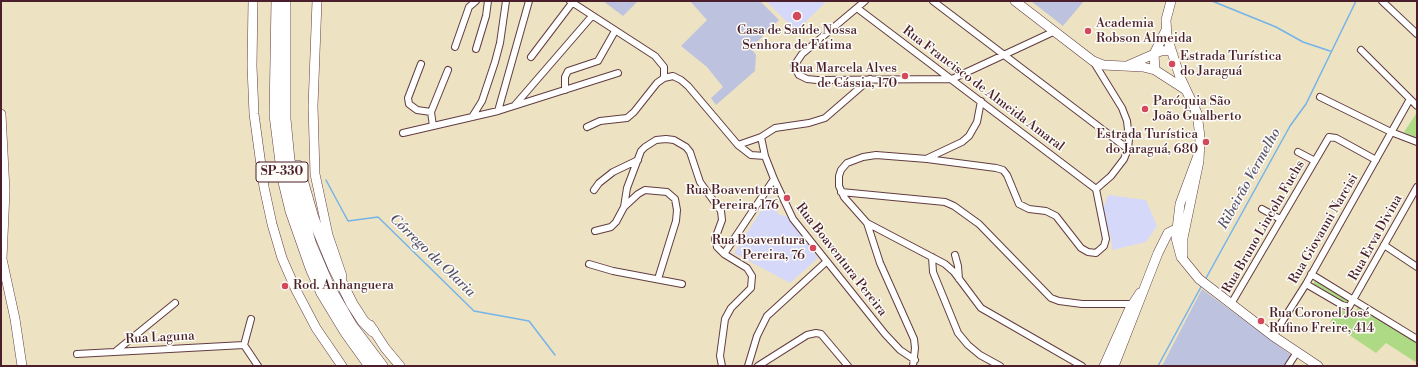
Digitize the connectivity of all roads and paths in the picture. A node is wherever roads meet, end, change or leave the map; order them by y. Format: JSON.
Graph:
{"nodes":[{"id":1,"x":253,"y":1,"type":"edge"},
{"id":2,"x":277,"y":1,"type":"edge"},
{"id":3,"x":286,"y":1,"type":"edge"},
{"id":4,"x":317,"y":1,"type":"edge"},
{"id":5,"x":476,"y":1,"type":"edge"},
{"id":6,"x":488,"y":1,"type":"edge"},
{"id":7,"x":506,"y":1,"type":"edge"},
{"id":8,"x":529,"y":1,"type":"edge"},
{"id":9,"x":865,"y":1,"type":"edge"},
{"id":10,"x":932,"y":1,"type":"edge"},
{"id":11,"x":1015,"y":1,"type":"edge"},
{"id":12,"x":1171,"y":1,"type":"edge"},
{"id":13,"x":1382,"y":1,"type":"edge"},
{"id":14,"x":571,"y":2,"type":"edge"},
{"id":15,"x":857,"y":8,"type":"junction"},
{"id":16,"x":592,"y":16,"type":"junction"},
{"id":17,"x":1166,"y":30,"type":"junction"},
{"id":18,"x":615,"y":31,"type":"junction"},
{"id":19,"x":1416,"y":31,"type":"edge"},
{"id":20,"x":1054,"y":32,"type":"junction"},
{"id":21,"x":455,"y":47,"type":"dead end"},
{"id":22,"x":476,"y":48,"type":"dead end"},
{"id":23,"x":1171,"y":50,"type":"junction"},
{"id":24,"x":1361,"y":50,"type":"dead end"},
{"id":25,"x":1154,"y":54,"type":"junction"},
{"id":26,"x":1004,"y":56,"type":"junction"},
{"id":27,"x":531,"y":57,"type":"dead end"},
{"id":28,"x":1093,"y":61,"type":"junction"},
{"id":29,"x":421,"y":64,"type":"dead end"},
{"id":30,"x":1128,"y":66,"type":"junction"},
{"id":31,"x":448,"y":70,"type":"dead end"},
{"id":32,"x":1155,"y":70,"type":"junction"},
{"id":33,"x":618,"y":74,"type":"dead end"},
{"id":34,"x":664,"y":78,"type":"junction"},
{"id":35,"x":1176,"y":78,"type":"junction"},
{"id":36,"x":870,"y":79,"type":"junction"},
{"id":37,"x":952,"y":79,"type":"junction"},
{"id":38,"x":565,"y":90,"type":"junction"},
{"id":39,"x":1320,"y":97,"type":"dead end"},
{"id":40,"x":1410,"y":100,"type":"junction"},
{"id":41,"x":980,"y":101,"type":"junction"},
{"id":42,"x":515,"y":105,"type":"junction"},
{"id":43,"x":1417,"y":106,"type":"edge"},
{"id":44,"x":498,"y":111,"type":"junction"},
{"id":45,"x":431,"y":112,"type":"junction"},
{"id":46,"x":1,"y":114,"type":"edge"},
{"id":47,"x":472,"y":117,"type":"junction"},
{"id":48,"x":285,"y":119,"type":"junction"},
{"id":49,"x":433,"y":126,"type":"junction"},
{"id":50,"x":587,"y":127,"type":"dead end"},
{"id":51,"x":1391,"y":132,"type":"junction"},
{"id":52,"x":403,"y":133,"type":"dead end"},
{"id":53,"x":761,"y":137,"type":"junction"},
{"id":54,"x":1417,"y":142,"type":"edge"},
{"id":55,"x":738,"y":146,"type":"junction"},
{"id":56,"x":1128,"y":149,"type":"junction"},
{"id":57,"x":1200,"y":150,"type":"junction"},
{"id":58,"x":1298,"y":152,"type":"dead end"},
{"id":59,"x":765,"y":156,"type":"junction"},
{"id":60,"x":927,"y":159,"type":"junction"},
{"id":61,"x":638,"y":160,"type":"junction"},
{"id":62,"x":1376,"y":160,"type":"junction"},
{"id":63,"x":1315,"y":161,"type":"junction"},
{"id":64,"x":774,"y":179,"type":"junction"},
{"id":65,"x":1417,"y":187,"type":"edge"},
{"id":66,"x":1096,"y":188,"type":"junction"},
{"id":67,"x":594,"y":190,"type":"dead end"},
{"id":68,"x":841,"y":192,"type":"junction"},
{"id":69,"x":624,"y":207,"type":"junction"},
{"id":70,"x":1262,"y":209,"type":"dead end"},
{"id":71,"x":1280,"y":219,"type":"junction"},
{"id":72,"x":867,"y":223,"type":"junction"},
{"id":73,"x":595,"y":231,"type":"dead end"},
{"id":74,"x":1178,"y":235,"type":"junction"},
{"id":75,"x":1384,"y":245,"type":"junction"},
{"id":76,"x":724,"y":254,"type":"junction"},
{"id":77,"x":955,"y":255,"type":"dead end"},
{"id":78,"x":932,"y":257,"type":"junction"},
{"id":79,"x":1,"y":259,"type":"edge"},
{"id":80,"x":826,"y":262,"type":"junction"},
{"id":81,"x":590,"y":264,"type":"dead end"},
{"id":82,"x":1417,"y":267,"type":"edge"},
{"id":83,"x":1311,"y":274,"type":"junction"},
{"id":84,"x":658,"y":279,"type":"junction"},
{"id":85,"x":959,"y":279,"type":"junction"},
{"id":86,"x":682,"y":284,"type":"dead end"},
{"id":87,"x":1306,"y":284,"type":"junction"},
{"id":88,"x":1354,"y":300,"type":"junction"},
{"id":89,"x":175,"y":304,"type":"dead end"},
{"id":90,"x":1136,"y":304,"type":"junction"},
{"id":91,"x":1231,"y":304,"type":"junction"},
{"id":92,"x":251,"y":319,"type":"dead end"},
{"id":93,"x":373,"y":331,"type":"junction"},
{"id":94,"x":1273,"y":336,"type":"junction"},
{"id":95,"x":1417,"y":339,"type":"edge"},
{"id":96,"x":130,"y":340,"type":"junction"},
{"id":97,"x":244,"y":345,"type":"junction"},
{"id":98,"x":116,"y":351,"type":"junction"},
{"id":99,"x":133,"y":351,"type":"junction"},
{"id":100,"x":1297,"y":352,"type":"junction"},
{"id":101,"x":77,"y":354,"type":"dead end"},
{"id":102,"x":914,"y":363,"type":"edge"},
{"id":103,"x":22,"y":366,"type":"edge"},
{"id":104,"x":258,"y":366,"type":"edge"},
{"id":105,"x":342,"y":366,"type":"edge"},
{"id":106,"x":370,"y":366,"type":"edge"},
{"id":107,"x":382,"y":366,"type":"edge"},
{"id":108,"x":400,"y":366,"type":"edge"},
{"id":109,"x":722,"y":366,"type":"edge"},
{"id":110,"x":748,"y":366,"type":"edge"},
{"id":111,"x":758,"y":366,"type":"edge"},
{"id":112,"x":848,"y":366,"type":"edge"},
{"id":113,"x":1000,"y":366,"type":"edge"},
{"id":114,"x":1082,"y":366,"type":"edge"},
{"id":115,"x":1104,"y":366,"type":"edge"},
{"id":116,"x":1114,"y":366,"type":"edge"},
{"id":117,"x":1288,"y":366,"type":"edge"},
{"id":118,"x":1318,"y":366,"type":"edge"}],
"edges":[{"from":1,"to":105,"type":"main road"},
{"from":2,"to":106,"type":"highway","number":"SP-330"},
{"from":3,"to":48,"type":"highway","number":"SP-330"},
{"from":4,"to":93,"type":"main road"},
{"from":5,"to":21,"type":"street"},
{"from":6,"to":22,"type":"street"},
{"from":7,"to":47,"type":"street"},
{"from":8,"to":44,"type":"street"},
{"from":9,"to":15,"type":"street"},
{"from":10,"to":26,"type":"street"},
{"from":11,"to":20,"type":"main road"},
{"from":12,"to":17,"type":"main road"},
{"from":13,"to":19,"type":"street"},
{"from":14,"to":16,"type":"street"},
{"from":14,"to":27,"type":"street"},
{"from":15,"to":36,"type":"street"},
{"from":15,"to":37,"type":"street","name":"Rua Francisco de Almeida Amaral"},
{"from":16,"to":18,"type":"street"},
{"from":16,"to":42,"type":"street"},
{"from":17,"to":23,"type":"main road"},
{"from":17,"to":25,"type":"main road"},
{"from":18,"to":34,"type":"street"},
{"from":18,"to":38,"type":"street"},
{"from":20,"to":26,"type":"street"},
{"from":20,"to":28,"type":"main road"},
{"from":23,"to":25,"type":"main road"},
{"from":23,"to":35,"type":"main road"},
{"from":24,"to":40,"type":"street"},
{"from":25,"to":30,"type":"main road"},
{"from":25,"to":32,"type":"main road"},
{"from":26,"to":37,"type":"street"},
{"from":26,"to":56,"type":"street"},
{"from":28,"to":30,"type":"main road"},
{"from":28,"to":56,"type":"street"},
{"from":29,"to":45,"type":"street"},
{"from":30,"to":32,"type":"main road"},
{"from":31,"to":45,"type":"street"},
{"from":32,"to":35,"type":"main road"},
{"from":33,"to":38,"type":"street"},
{"from":34,"to":50,"type":"street"},
{"from":34,"to":55,"type":"street"},
{"from":35,"to":57,"type":"main road"},
{"from":36,"to":37,"type":"street"},
{"from":36,"to":53,"type":"street"},
{"from":37,"to":41,"type":"street","name":"Rua Francisco de Almeida Amaral"},
{"from":38,"to":42,"type":"street"},
{"from":39,"to":51,"type":"street"},
{"from":40,"to":43,"type":"street"},
{"from":40,"to":51,"type":"street","name":"Rua Giovanni Narcisi"},
{"from":41,"to":60,"type":"street"},
{"from":41,"to":66,"type":"street","name":"Rua Francisco de Almeida Amaral"},
{"from":42,"to":44,"type":"street"},
{"from":44,"to":47,"type":"street"},
{"from":45,"to":49,"type":"street"},
{"from":46,"to":79,"type":"main road"},
{"from":47,"to":49,"type":"street"},
{"from":48,"to":93,"type":"highway"},
{"from":48,"to":107,"type":"highway","number":"SP-330"},
{"from":49,"to":52,"type":"street"},
{"from":51,"to":54,"type":"street"},
{"from":51,"to":62,"type":"street","name":"Rua Giovanni Narcisi"},
{"from":53,"to":55,"type":"street"},
{"from":53,"to":59,"type":"street","name":"Rua Boaventura Pereira"},
{"from":55,"to":59,"type":"street"},
{"from":56,"to":66,"type":"street"},
{"from":57,"to":74,"type":"main road"},
{"from":57,"to":74,"type":"main road"},
{"from":58,"to":63,"type":"street"},
{"from":59,"to":64,"type":"street","name":"Rua Boaventura Pereira"},
{"from":60,"to":66,"type":"street"},
{"from":60,"to":68,"type":"street"},
{"from":61,"to":67,"type":"street"},
{"from":61,"to":69,"type":"street"},
{"from":61,"to":76,"type":"street"},
{"from":62,"to":63,"type":"street","name":"Rua Bruno Lincoln Fuchs"},
{"from":62,"to":83,"type":"street","name":"Rua Giovanni Narcisi"},
{"from":63,"to":71,"type":"street","name":"Rua Bruno Lincoln Fuchs"},
{"from":64,"to":76,"type":"street"},
{"from":64,"to":80,"type":"street","name":"Rua Boaventura Pereira"},
{"from":65,"to":75,"type":"street","name":"Rua Erva Divina"},
{"from":68,"to":72,"type":"street"},
{"from":68,"to":90,"type":"street"},
{"from":69,"to":73,"type":"street"},
{"from":69,"to":84,"type":"street"},
{"from":70,"to":71,"type":"street"},
{"from":71,"to":91,"type":"street","name":"Rua Bruno Lincoln Fuchs"},
{"from":72,"to":78,"type":"street"},
{"from":72,"to":102,"type":"street"},
{"from":74,"to":90,"type":"main road"},
{"from":74,"to":91,"type":"main road"},
{"from":75,"to":82,"type":"street"},
{"from":75,"to":88,"type":"street","name":"Rua Erva Divina"},
{"from":76,"to":109,"type":"street"},
{"from":77,"to":85,"type":"street"},
{"from":78,"to":85,"type":"street"},
{"from":78,"to":113,"type":"street"},
{"from":79,"to":103,"type":"main road"},
{"from":80,"to":102,"type":"street","name":"Rua Boaventura Pereira"},
{"from":80,"to":110,"type":"street"},
{"from":81,"to":84,"type":"street"},
{"from":83,"to":87,"type":"street","name":"Rua Giovanni Narcisi"},
{"from":83,"to":88,"type":"street"},
{"from":84,"to":86,"type":"street"},
{"from":85,"to":114,"type":"street"},
{"from":87,"to":88,"type":"street"},
{"from":87,"to":94,"type":"street","name":"Rua Giovanni Narcisi"},
{"from":88,"to":95,"type":"street"},
{"from":89,"to":96,"type":"street"},
{"from":90,"to":115,"type":"main road"},
{"from":90,"to":116,"type":"main road"},
{"from":91,"to":94,"type":"main road"},
{"from":92,"to":97,"type":"street"},
{"from":93,"to":108,"type":"main road"},
{"from":94,"to":100,"type":"main road"},
{"from":96,"to":98,"type":"street"},
{"from":96,"to":99,"type":"street"},
{"from":97,"to":99,"type":"street","name":"Rua Laguna"},
{"from":97,"to":104,"type":"street"},
{"from":98,"to":99,"type":"street","name":"Rua Laguna"},
{"from":98,"to":101,"type":"street","name":"Rua Laguna"},
{"from":100,"to":117,"type":"street"},
{"from":100,"to":118,"type":"main road"},
{"from":111,"to":112,"type":"street"}]}
